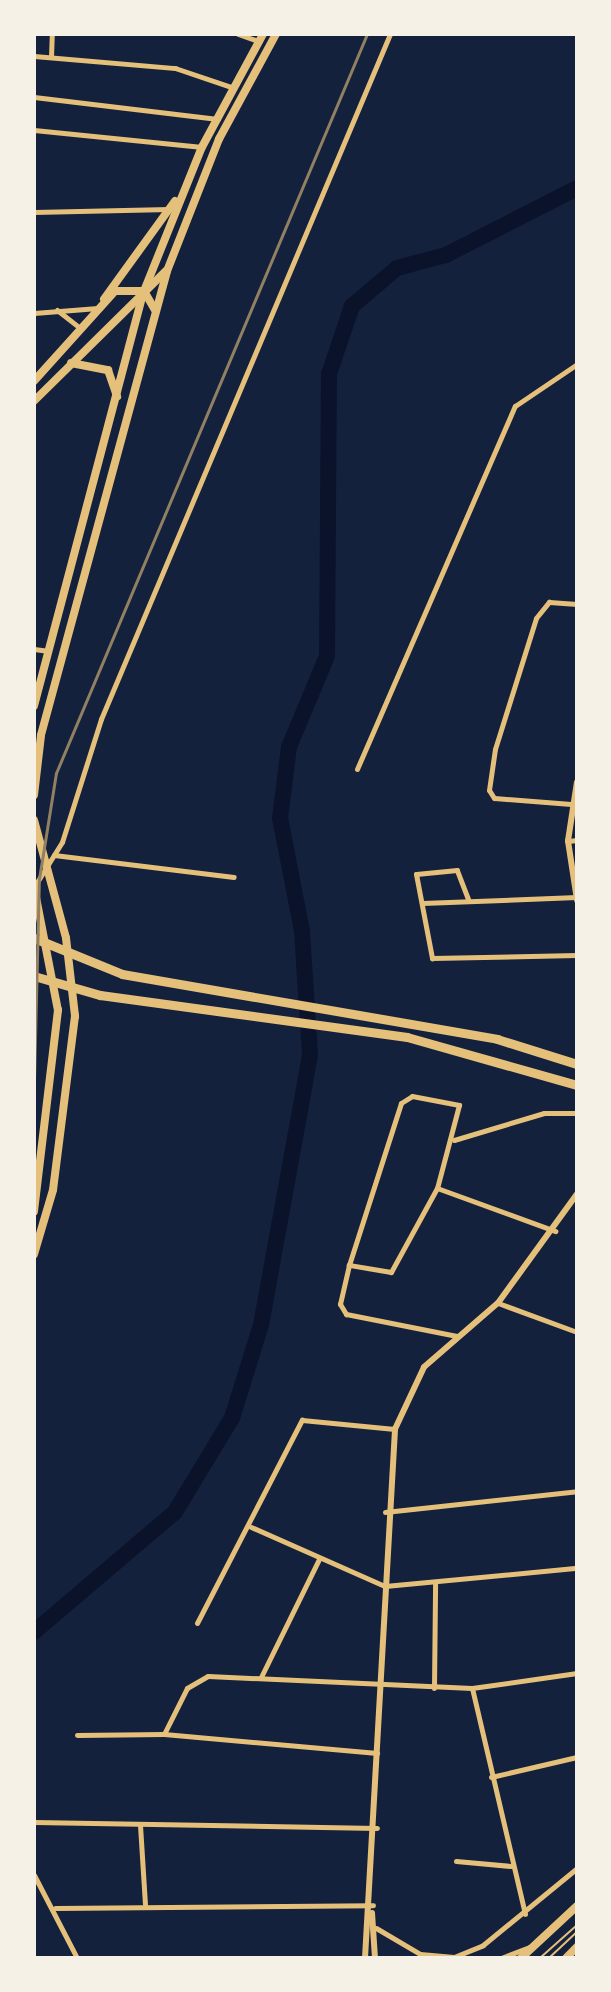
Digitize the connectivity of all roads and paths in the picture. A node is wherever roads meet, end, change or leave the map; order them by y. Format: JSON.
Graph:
{"nodes":[{"id":1,"x":52,"y":34,"type":"edge"},
{"id":2,"x":238,"y":34,"type":"edge"},
{"id":3,"x":276,"y":34,"type":"edge"},
{"id":4,"x":390,"y":34,"type":"edge"},
{"id":5,"x":261,"y":38,"type":"edge"},
{"id":6,"x":34,"y":56,"type":"edge"},
{"id":7,"x":50,"y":57,"type":"junction"},
{"id":8,"x":235,"y":89,"type":"junction"},
{"id":9,"x":34,"y":97,"type":"edge"},
{"id":10,"x":218,"y":119,"type":"junction"},
{"id":11,"x":34,"y":130,"type":"edge"},
{"id":12,"x":202,"y":147,"type":"junction"},
{"id":13,"x":181,"y":194,"type":"junction"},
{"id":14,"x":169,"y":209,"type":"junction"},
{"id":15,"x":34,"y":212,"type":"edge"},
{"id":16,"x":167,"y":271,"type":"junction"},
{"id":17,"x":144,"y":291,"type":"junction"},
{"id":18,"x":100,"y":306,"type":"junction"},
{"id":19,"x":57,"y":309,"type":"junction"},
{"id":20,"x":155,"y":310,"type":"junction"},
{"id":21,"x":34,"y":313,"type":"edge"},
{"id":22,"x":80,"y":328,"type":"junction"},
{"id":23,"x":70,"y":363,"type":"junction"},
{"id":24,"x":577,"y":364,"type":"edge"},
{"id":25,"x":34,"y":381,"type":"edge"},
{"id":26,"x":117,"y":400,"type":"junction"},
{"id":27,"x":34,"y":401,"type":"edge"},
{"id":28,"x":577,"y":604,"type":"edge"},
{"id":29,"x":34,"y":649,"type":"edge"},
{"id":30,"x":49,"y":651,"type":"junction"},
{"id":31,"x":34,"y":706,"type":"edge"},
{"id":32,"x":357,"y":769,"type":"dead end"},
{"id":33,"x":577,"y":782,"type":"edge"},
{"id":34,"x":34,"y":795,"type":"edge"},
{"id":35,"x":571,"y":804,"type":"junction"},
{"id":36,"x":34,"y":820,"type":"edge"},
{"id":37,"x":577,"y":840,"type":"edge"},
{"id":38,"x":568,"y":841,"type":"junction"},
{"id":39,"x":54,"y":855,"type":"junction"},
{"id":40,"x":44,"y":873,"type":"junction"},
{"id":41,"x":234,"y":877,"type":"dead end"},
{"id":42,"x":34,"y":887,"type":"edge"},
{"id":43,"x":577,"y":898,"type":"edge"},
{"id":44,"x":468,"y":899,"type":"junction"},
{"id":45,"x":422,"y":903,"type":"junction"},
{"id":46,"x":34,"y":938,"type":"edge"},
{"id":47,"x":577,"y":955,"type":"edge"},
{"id":48,"x":34,"y":976,"type":"edge"},
{"id":49,"x":577,"y":1064,"type":"edge"},
{"id":50,"x":577,"y":1085,"type":"edge"},
{"id":51,"x":577,"y":1113,"type":"edge"},
{"id":52,"x":454,"y":1140,"type":"junction"},
{"id":53,"x":437,"y":1188,"type":"junction"},
{"id":54,"x":577,"y":1194,"type":"edge"},
{"id":55,"x":34,"y":1212,"type":"edge"},
{"id":56,"x":555,"y":1231,"type":"junction"},
{"id":57,"x":34,"y":1254,"type":"edge"},
{"id":58,"x":349,"y":1265,"type":"junction"},
{"id":59,"x":498,"y":1303,"type":"junction"},
{"id":60,"x":577,"y":1332,"type":"edge"},
{"id":61,"x":457,"y":1336,"type":"junction"},
{"id":62,"x":395,"y":1429,"type":"junction"},
{"id":63,"x":577,"y":1491,"type":"edge"},
{"id":64,"x":385,"y":1512,"type":"junction"},
{"id":65,"x":251,"y":1527,"type":"junction"},
{"id":66,"x":319,"y":1559,"type":"junction"},
{"id":67,"x":577,"y":1568,"type":"edge"},
{"id":68,"x":435,"y":1584,"type":"junction"},
{"id":69,"x":385,"y":1586,"type":"junction"},
{"id":70,"x":197,"y":1623,"type":"dead end"},
{"id":71,"x":577,"y":1673,"type":"edge"},
{"id":72,"x":261,"y":1677,"type":"junction"},
{"id":73,"x":382,"y":1687,"type":"junction"},
{"id":74,"x":434,"y":1688,"type":"junction"},
{"id":75,"x":472,"y":1688,"type":"junction"},
{"id":76,"x":164,"y":1734,"type":"junction"},
{"id":77,"x":77,"y":1735,"type":"dead end"},
{"id":78,"x":378,"y":1754,"type":"junction"},
{"id":79,"x":577,"y":1757,"type":"edge"},
{"id":80,"x":491,"y":1777,"type":"junction"},
{"id":81,"x":34,"y":1822,"type":"edge"},
{"id":82,"x":140,"y":1825,"type":"junction"},
{"id":83,"x":377,"y":1828,"type":"junction"},
{"id":84,"x":456,"y":1861,"type":"dead end"},
{"id":85,"x":511,"y":1866,"type":"junction"},
{"id":86,"x":577,"y":1868,"type":"edge"},
{"id":87,"x":35,"y":1879,"type":"edge"},
{"id":88,"x":145,"y":1904,"type":"junction"},
{"id":89,"x":373,"y":1905,"type":"junction"},
{"id":90,"x":577,"y":1906,"type":"edge"},
{"id":91,"x":55,"y":1908,"type":"junction"},
{"id":92,"x":372,"y":1913,"type":"junction"},
{"id":93,"x":525,"y":1914,"type":"junction"},
{"id":94,"x":577,"y":1925,"type":"edge"},
{"id":95,"x":376,"y":1928,"type":"junction"},
{"id":96,"x":577,"y":1932,"type":"edge"},
{"id":97,"x":536,"y":1945,"type":"junction"},
{"id":98,"x":577,"y":1947,"type":"edge"},
{"id":99,"x":77,"y":1958,"type":"edge"},
{"id":100,"x":365,"y":1958,"type":"edge"},
{"id":101,"x":375,"y":1958,"type":"edge"},
{"id":102,"x":501,"y":1958,"type":"edge"},
{"id":103,"x":521,"y":1958,"type":"edge"},
{"id":104,"x":540,"y":1958,"type":"edge"},
{"id":105,"x":549,"y":1958,"type":"edge"},
{"id":106,"x":566,"y":1958,"type":"edge"}],
"edges":[{"from":1,"to":7,"type":"street"},
{"from":2,"to":5,"type":"street"},
{"from":3,"to":16,"type":"main road"},
{"from":4,"to":39,"type":"street"},
{"from":5,"to":8,"type":"main road"},
{"from":6,"to":7,"type":"street"},
{"from":7,"to":8,"type":"street"},
{"from":8,"to":10,"type":"main road"},
{"from":9,"to":10,"type":"street"},
{"from":10,"to":12,"type":"main road"},
{"from":11,"to":12,"type":"street"},
{"from":12,"to":13,"type":"main road"},
{"from":13,"to":14,"type":"main road"},
{"from":13,"to":17,"type":"main road"},
{"from":14,"to":15,"type":"street"},
{"from":14,"to":18,"type":"main road"},
{"from":16,"to":17,"type":"main road"},
{"from":16,"to":20,"type":"main road"},
{"from":17,"to":18,"type":"main road"},
{"from":17,"to":20,"type":"main road"},
{"from":17,"to":23,"type":"main road"},
{"from":17,"to":26,"type":"main road"},
{"from":18,"to":19,"type":"street"},
{"from":18,"to":22,"type":"main road"},
{"from":19,"to":21,"type":"street"},
{"from":19,"to":22,"type":"street"},
{"from":20,"to":34,"type":"main road"},
{"from":22,"to":25,"type":"main road"},
{"from":23,"to":26,"type":"main road"},
{"from":23,"to":27,"type":"main road"},
{"from":24,"to":32,"type":"street"},
{"from":26,"to":30,"type":"main road"},
{"from":28,"to":35,"type":"street"},
{"from":29,"to":30,"type":"street"},
{"from":30,"to":31,"type":"main road"},
{"from":33,"to":35,"type":"street"},
{"from":35,"to":38,"type":"street"},
{"from":36,"to":40,"type":"main road"},
{"from":37,"to":38,"type":"street"},
{"from":38,"to":43,"type":"street"},
{"from":39,"to":40,"type":"street"},
{"from":39,"to":41,"type":"street"},
{"from":40,"to":42,"type":"street"},
{"from":40,"to":57,"type":"main road"},
{"from":42,"to":55,"type":"main road"},
{"from":43,"to":44,"type":"street"},
{"from":44,"to":45,"type":"street"},
{"from":44,"to":45,"type":"street"},
{"from":45,"to":47,"type":"street"},
{"from":46,"to":49,"type":"highway"},
{"from":48,"to":50,"type":"highway"},
{"from":51,"to":52,"type":"street"},
{"from":52,"to":53,"type":"street"},
{"from":52,"to":58,"type":"street"},
{"from":53,"to":56,"type":"street"},
{"from":53,"to":58,"type":"street"},
{"from":54,"to":56,"type":"street"},
{"from":56,"to":59,"type":"street"},
{"from":58,"to":61,"type":"street"},
{"from":59,"to":60,"type":"street"},
{"from":59,"to":61,"type":"street"},
{"from":61,"to":62,"type":"street"},
{"from":62,"to":64,"type":"street"},
{"from":62,"to":65,"type":"street"},
{"from":63,"to":64,"type":"street"},
{"from":64,"to":69,"type":"street"},
{"from":65,"to":66,"type":"street"},
{"from":65,"to":70,"type":"street"},
{"from":66,"to":69,"type":"street"},
{"from":66,"to":72,"type":"street"},
{"from":67,"to":68,"type":"street"},
{"from":68,"to":69,"type":"street"},
{"from":68,"to":74,"type":"street"},
{"from":69,"to":73,"type":"street"},
{"from":71,"to":75,"type":"street"},
{"from":72,"to":73,"type":"street"},
{"from":72,"to":76,"type":"street"},
{"from":73,"to":74,"type":"street"},
{"from":73,"to":78,"type":"street"},
{"from":74,"to":75,"type":"street"},
{"from":75,"to":80,"type":"street"},
{"from":76,"to":77,"type":"street"},
{"from":76,"to":78,"type":"street"},
{"from":78,"to":83,"type":"street"},
{"from":79,"to":80,"type":"street"},
{"from":80,"to":85,"type":"street"},
{"from":81,"to":82,"type":"street"},
{"from":82,"to":83,"type":"street"},
{"from":82,"to":88,"type":"street"},
{"from":83,"to":89,"type":"street"},
{"from":84,"to":85,"type":"street"},
{"from":85,"to":93,"type":"street"},
{"from":86,"to":93,"type":"street"},
{"from":87,"to":91,"type":"street"},
{"from":88,"to":89,"type":"street"},
{"from":88,"to":91,"type":"street"},
{"from":89,"to":92,"type":"street"},
{"from":90,"to":97,"type":"main road"},
{"from":91,"to":99,"type":"street"},
{"from":92,"to":95,"type":"street"},
{"from":92,"to":100,"type":"street"},
{"from":93,"to":95,"type":"street"},
{"from":94,"to":104,"type":"lane"},
{"from":95,"to":101,"type":"street"},
{"from":96,"to":105,"type":"lane"},
{"from":97,"to":102,"type":"street"},
{"from":97,"to":103,"type":"main road"},
{"from":98,"to":106,"type":"main road"}]}
